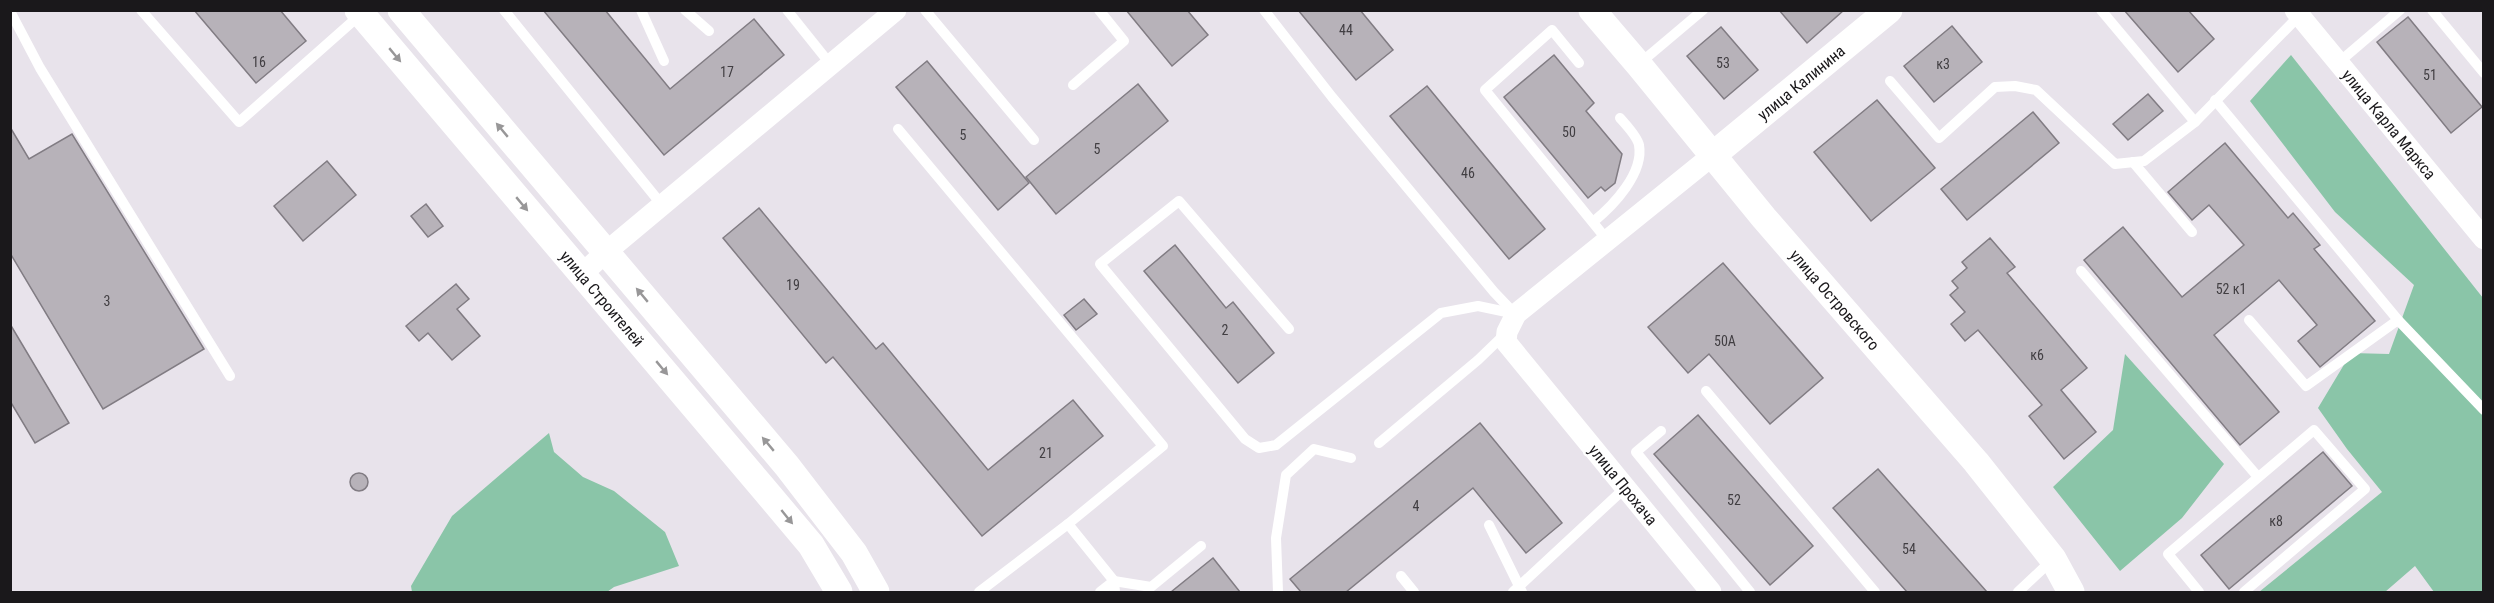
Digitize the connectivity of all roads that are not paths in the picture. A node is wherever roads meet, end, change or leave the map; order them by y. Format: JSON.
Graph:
{"nodes":[{"id":1,"x":141,"y":10,"type":"edge"},
{"id":2,"x":401,"y":10,"type":"edge"},
{"id":3,"x":504,"y":10,"type":"edge"},
{"id":4,"x":640,"y":10,"type":"edge"},
{"id":5,"x":685,"y":10,"type":"edge"},
{"id":6,"x":787,"y":10,"type":"edge"},
{"id":7,"x":896,"y":10,"type":"edge"},
{"id":8,"x":925,"y":10,"type":"edge"},
{"id":9,"x":1099,"y":10,"type":"edge"},
{"id":10,"x":1264,"y":10,"type":"edge"},
{"id":11,"x":1592,"y":10,"type":"edge"},
{"id":12,"x":1703,"y":10,"type":"edge"},
{"id":13,"x":1889,"y":10,"type":"edge"},
{"id":14,"x":2101,"y":10,"type":"edge"},
{"id":15,"x":2400,"y":10,"type":"edge"},
{"id":16,"x":2432,"y":10,"type":"edge"},
{"id":17,"x":10,"y":11,"type":"edge"},
{"id":18,"x":362,"y":12,"type":"edge"},
{"id":19,"x":2297,"y":13,"type":"edge"},
{"id":20,"x":709,"y":31,"type":"dead end"},
{"id":21,"x":664,"y":62,"type":"dead end"},
{"id":22,"x":1579,"y":63,"type":"dead end"},
{"id":23,"x":2338,"y":63,"type":"junction"},
{"id":24,"x":1639,"y":64,"type":"junction"},
{"id":25,"x":831,"y":65,"type":"junction"},
{"id":26,"x":2484,"y":73,"type":"edge"},
{"id":27,"x":1890,"y":81,"type":"dead end"},
{"id":28,"x":1073,"y":85,"type":"dead end"},
{"id":29,"x":2215,"y":100,"type":"junction"},
{"id":30,"x":1620,"y":118,"type":"dead end"},
{"id":31,"x":2194,"y":122,"type":"junction"},
{"id":32,"x":897,"y":129,"type":"dead end"},
{"id":33,"x":1034,"y":140,"type":"dead end"},
{"id":34,"x":1713,"y":155,"type":"junction"},
{"id":35,"x":2133,"y":162,"type":"junction"},
{"id":36,"x":662,"y":205,"type":"junction"},
{"id":37,"x":1593,"y":222,"type":"junction"},
{"id":38,"x":2192,"y":232,"type":"dead end"},
{"id":39,"x":2484,"y":239,"type":"edge"},
{"id":40,"x":1608,"y":241,"type":"junction"},
{"id":41,"x":606,"y":252,"type":"junction"},
{"id":42,"x":2081,"y":271,"type":"dead end"},
{"id":43,"x":582,"y":274,"type":"junction"},
{"id":44,"x":2249,"y":320,"type":"dead end"},
{"id":45,"x":2398,"y":320,"type":"junction"},
{"id":46,"x":1511,"y":323,"type":"junction"},
{"id":47,"x":1289,"y":329,"type":"dead end"},
{"id":48,"x":230,"y":376,"type":"dead end"},
{"id":49,"x":1706,"y":391,"type":"dead end"},
{"id":50,"x":2484,"y":410,"type":"edge"},
{"id":51,"x":1661,"y":431,"type":"dead end"},
{"id":52,"x":1379,"y":443,"type":"dead end"},
{"id":53,"x":1351,"y":458,"type":"dead end"},
{"id":54,"x":2258,"y":477,"type":"junction"},
{"id":55,"x":1625,"y":488,"type":"junction"},
{"id":56,"x":1068,"y":524,"type":"junction"},
{"id":57,"x":1489,"y":525,"type":"dead end"},
{"id":58,"x":1201,"y":546,"type":"dead end"},
{"id":59,"x":2053,"y":559,"type":"junction"},
{"id":60,"x":1401,"y":576,"type":"dead end"},
{"id":61,"x":1114,"y":581,"type":"junction"},
{"id":62,"x":1518,"y":591,"type":"edge"},
{"id":63,"x":839,"y":592,"type":"edge"},
{"id":64,"x":876,"y":592,"type":"edge"},
{"id":65,"x":980,"y":592,"type":"edge"},
{"id":66,"x":1100,"y":592,"type":"edge"},
{"id":67,"x":1115,"y":592,"type":"edge"},
{"id":68,"x":1278,"y":592,"type":"edge"},
{"id":69,"x":1414,"y":592,"type":"edge"},
{"id":70,"x":1711,"y":592,"type":"edge"},
{"id":71,"x":1750,"y":592,"type":"edge"},
{"id":72,"x":1875,"y":592,"type":"edge"},
{"id":73,"x":2018,"y":592,"type":"edge"},
{"id":74,"x":2071,"y":592,"type":"edge"},
{"id":75,"x":2199,"y":592,"type":"edge"},
{"id":76,"x":2244,"y":592,"type":"edge"}],
"edges":[{"from":1,"to":18,"type":"lane"},
{"from":41,"to":2,"type":"street","name":"улица Строителей","one_way":true},
{"from":3,"to":36,"type":"lane"},
{"from":4,"to":21,"type":"lane"},
{"from":5,"to":20,"type":"lane"},
{"from":6,"to":25,"type":"lane"},
{"from":7,"to":25,"type":"street"},
{"from":8,"to":33,"type":"lane"},
{"from":9,"to":28,"type":"lane"},
{"from":10,"to":46,"type":"lane"},
{"from":11,"to":24,"type":"street","name":"улица Островского"},
{"from":12,"to":24,"type":"lane"},
{"from":13,"to":34,"type":"street","name":"улица Калинина"},
{"from":14,"to":31,"type":"lane"},
{"from":15,"to":23,"type":"lane"},
{"from":16,"to":26,"type":"lane"},
{"from":17,"to":48,"type":"lane"},
{"from":18,"to":43,"type":"street","name":"улица Строителей","one_way":true},
{"from":19,"to":23,"type":"street","name":"улица Карла Маркса"},
{"from":19,"to":29,"type":"lane"},
{"from":22,"to":37,"type":"lane"},
{"from":23,"to":39,"type":"street","name":"улица Карла Маркса"},
{"from":24,"to":34,"type":"street","name":"улица Островского"},
{"from":25,"to":36,"type":"street"},
{"from":27,"to":35,"type":"lane"},
{"from":29,"to":31,"type":"lane"},
{"from":29,"to":45,"type":"lane"},
{"from":30,"to":37,"type":"lane"},
{"from":31,"to":35,"type":"lane"},
{"from":32,"to":56,"type":"lane"},
{"from":34,"to":40,"type":"street"},
{"from":34,"to":59,"type":"street","name":"улица Островского"},
{"from":35,"to":38,"type":"lane"},
{"from":36,"to":41,"type":"street"},
{"from":37,"to":40,"type":"lane"},
{"from":40,"to":46,"type":"street"},
{"from":41,"to":43,"type":"street"},
{"from":64,"to":41,"type":"street","name":"улица Строителей","one_way":true},
{"from":42,"to":54,"type":"lane"},
{"from":43,"to":63,"type":"street","name":"улица Строителей","one_way":true},
{"from":44,"to":45,"type":"lane"},
{"from":45,"to":50,"type":"lane"},
{"from":46,"to":47,"type":"lane"},
{"from":46,"to":52,"type":"lane"},
{"from":46,"to":55,"type":"street","name":"улица Прохача"},
{"from":49,"to":72,"type":"lane"},
{"from":51,"to":71,"type":"lane"},
{"from":53,"to":68,"type":"lane"},
{"from":54,"to":75,"type":"lane"},
{"from":54,"to":76,"type":"lane"},
{"from":55,"to":62,"type":"lane"},
{"from":55,"to":70,"type":"street","name":"улица Прохача"},
{"from":56,"to":61,"type":"lane"},
{"from":56,"to":65,"type":"lane"},
{"from":57,"to":62,"type":"lane"},
{"from":58,"to":61,"type":"lane"},
{"from":59,"to":73,"type":"lane"},
{"from":59,"to":74,"type":"street","name":"улица Островского"},
{"from":60,"to":69,"type":"lane"},
{"from":61,"to":66,"type":"lane"},
{"from":61,"to":67,"type":"lane"}]}
